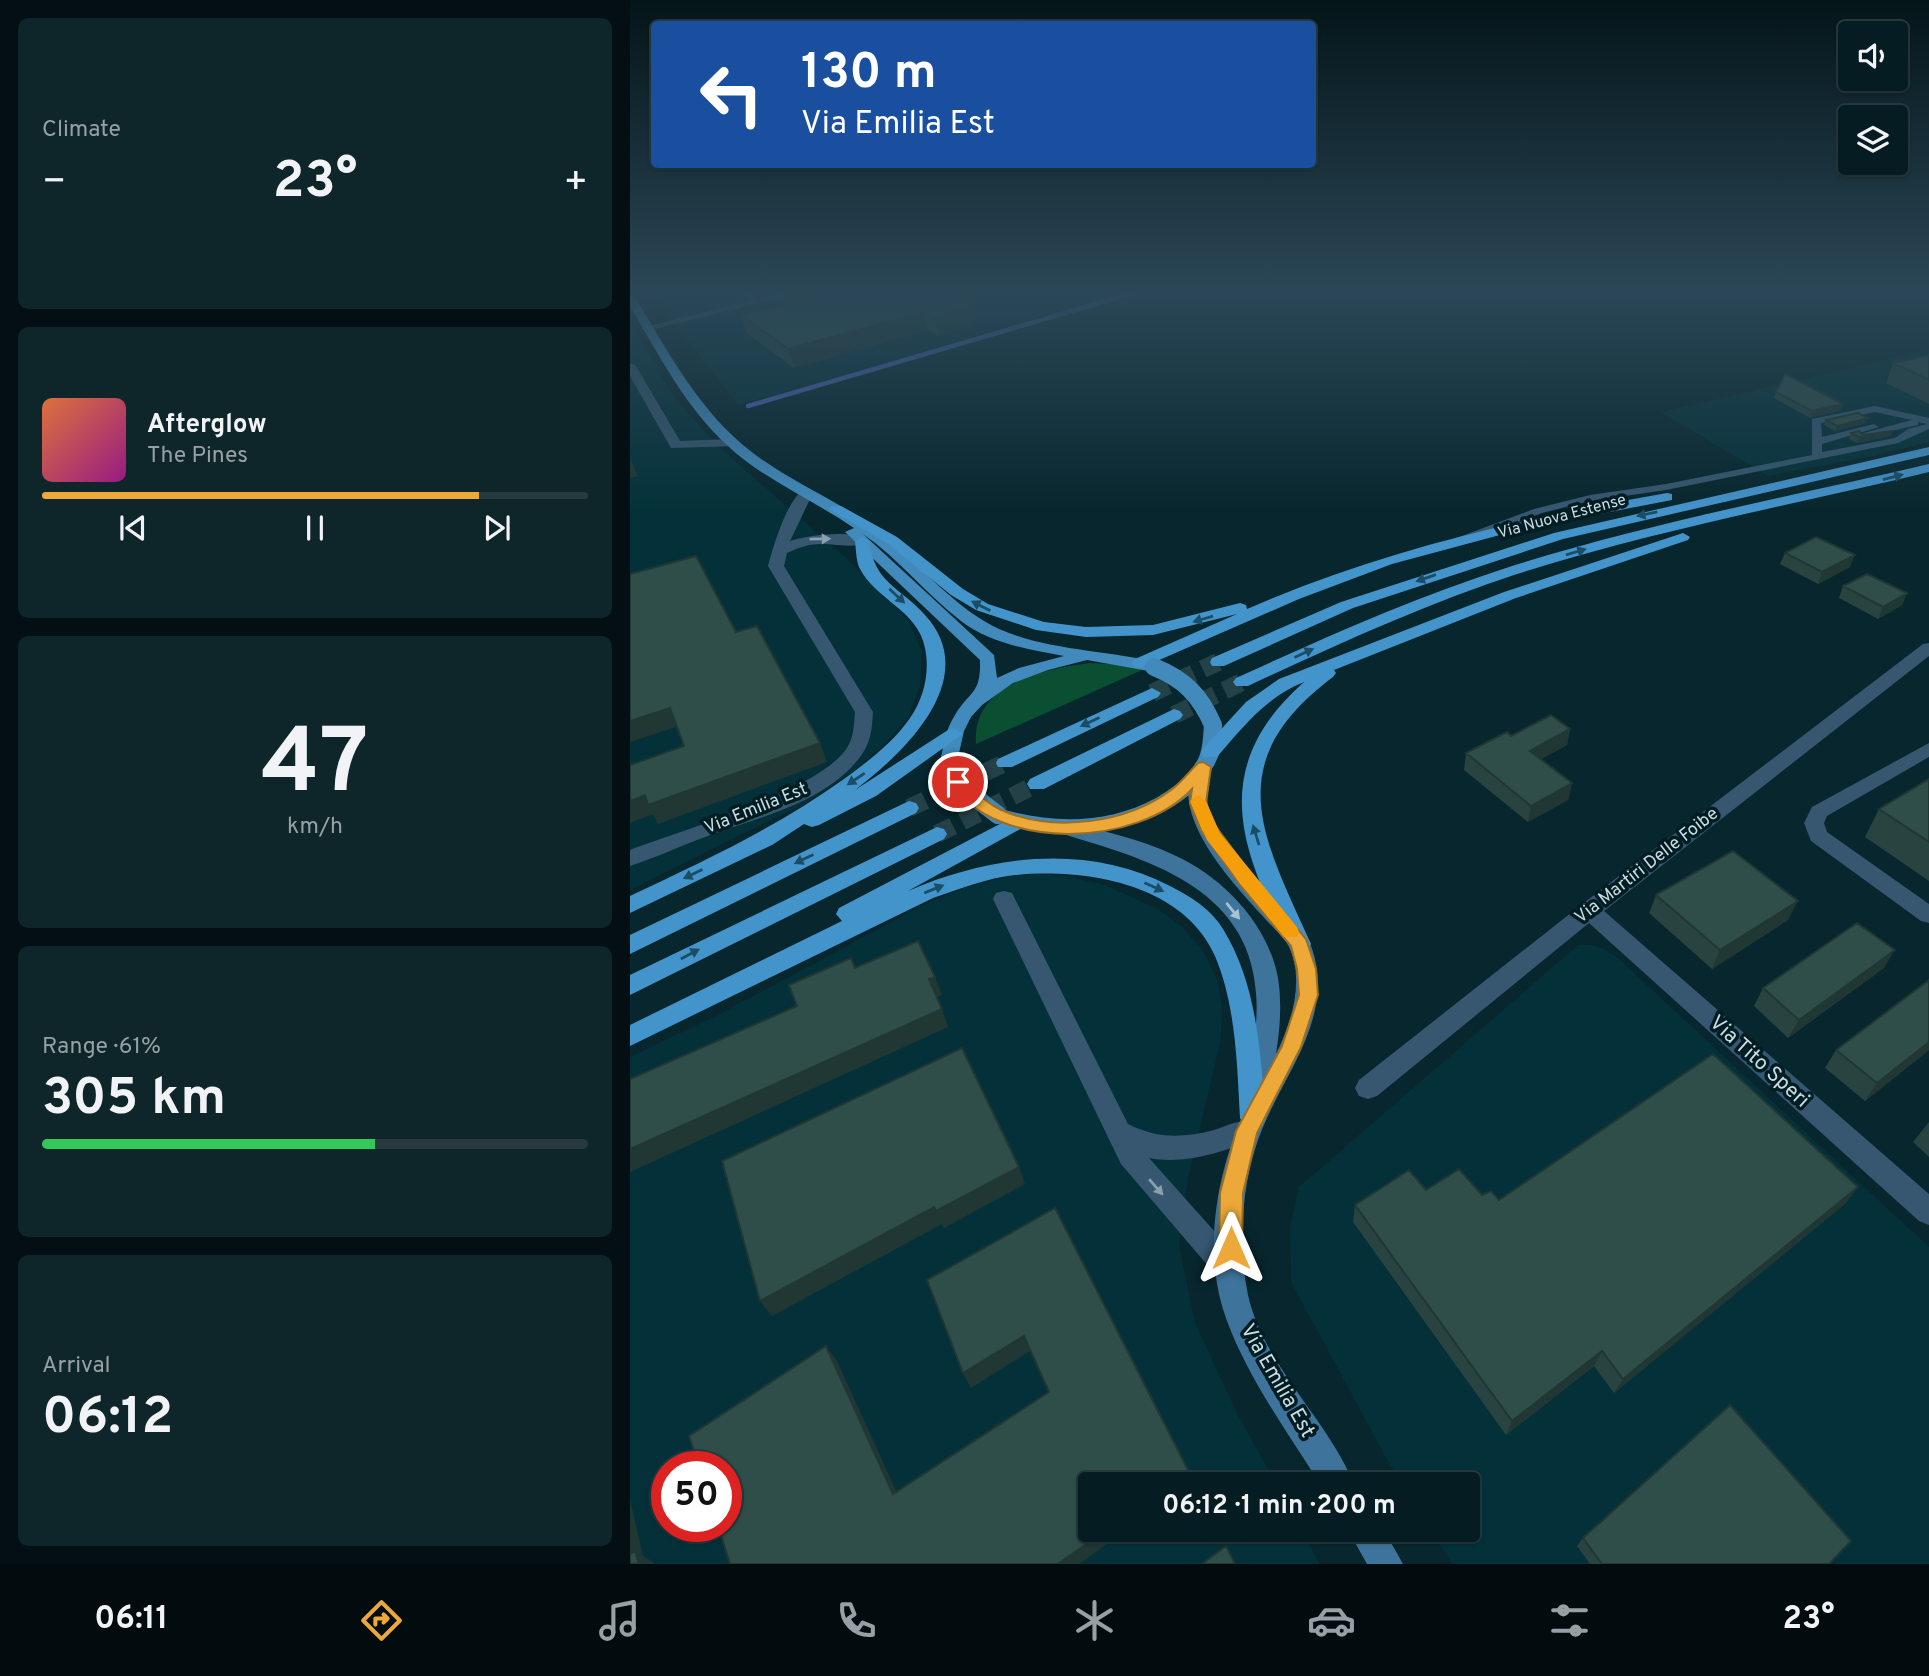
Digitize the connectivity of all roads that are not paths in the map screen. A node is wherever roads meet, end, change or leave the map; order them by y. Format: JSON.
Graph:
{"nodes":[{"id":1,"x":631,"y":367,"type":"edge"},
{"id":2,"x":669,"y":367,"type":"edge"},
{"id":3,"x":1900,"y":415,"type":"junction"},
{"id":4,"x":1913,"y":417,"type":"junction"},
{"id":5,"x":1928,"y":422,"type":"edge"},
{"id":6,"x":1816,"y":442,"type":"junction"},
{"id":7,"x":732,"y":443,"type":"junction"},
{"id":8,"x":1929,"y":451,"type":"edge"},
{"id":9,"x":1929,"y":468,"type":"edge"},
{"id":10,"x":1848,"y":470,"type":"junction"},
{"id":11,"x":1869,"y":483,"type":"junction"},
{"id":12,"x":802,"y":490,"type":"junction"},
{"id":13,"x":836,"y":509,"type":"junction"},
{"id":14,"x":862,"y":541,"type":"junction"},
{"id":15,"x":1449,"y":543,"type":"junction"},
{"id":16,"x":781,"y":550,"type":"junction"},
{"id":17,"x":1315,"y":587,"type":"junction"},
{"id":18,"x":1929,"y":648,"type":"edge"},
{"id":19,"x":1354,"y":656,"type":"junction"},
{"id":20,"x":1096,"y":658,"type":"junction"},
{"id":21,"x":1218,"y":662,"type":"tunnel mouth"},
{"id":22,"x":1148,"y":665,"type":"junction"},
{"id":23,"x":1242,"y":682,"type":"tunnel mouth"},
{"id":24,"x":1152,"y":693,"type":"tunnel mouth"},
{"id":25,"x":984,"y":695,"type":"junction"},
{"id":26,"x":1174,"y":715,"type":"tunnel mouth"},
{"id":27,"x":954,"y":734,"type":"junction"},
{"id":28,"x":1929,"y":749,"type":"edge"},
{"id":29,"x":1207,"y":760,"type":"junction"},
{"id":30,"x":1005,"y":762,"type":"tunnel mouth"},
{"id":31,"x":1037,"y":784,"type":"tunnel mouth"},
{"id":32,"x":909,"y":807,"type":"tunnel mouth"},
{"id":33,"x":1008,"y":819,"type":"junction"},
{"id":34,"x":1066,"y":828,"type":"junction"},
{"id":35,"x":937,"y":834,"type":"tunnel mouth"},
{"id":36,"x":754,"y":845,"type":"junction"},
{"id":37,"x":630,"y":858,"type":"edge"},
{"id":38,"x":1004,"y":899,"type":"dead end"},
{"id":39,"x":630,"y":905,"type":"edge"},
{"id":40,"x":1589,"y":911,"type":"junction"},
{"id":41,"x":1929,"y":915,"type":"edge"},
{"id":42,"x":1300,"y":944,"type":"junction"},
{"id":43,"x":630,"y":945,"type":"edge"},
{"id":44,"x":630,"y":986,"type":"edge"},
{"id":45,"x":630,"y":1030,"type":"edge"},
{"id":46,"x":630,"y":1036,"type":"edge"},
{"id":47,"x":1368,"y":1088,"type":"dead end"},
{"id":48,"x":1250,"y":1125,"type":"junction"},
{"id":49,"x":1117,"y":1131,"type":"junction"},
{"id":50,"x":1929,"y":1212,"type":"edge"},
{"id":51,"x":1231,"y":1271,"type":"junction"},
{"id":52,"x":1331,"y":1472,"type":"edge"},
{"id":53,"x":1372,"y":1542,"type":"edge"},
{"id":54,"x":1386,"y":1564,"type":"edge"}],
"edges":[{"from":1,"to":7,"type":"street"},
{"from":2,"to":7,"type":"main road","name":"Via Emilia Est"},
{"from":3,"to":4,"type":"lane"},
{"from":3,"to":6,"type":"lane"},
{"from":3,"to":6,"type":"lane"},
{"from":4,"to":5,"type":"lane"},
{"from":4,"to":6,"type":"lane"},
{"from":5,"to":6,"type":"lane"},
{"from":6,"to":15,"type":"lane"},
{"from":7,"to":12,"type":"main road","name":"Via Emilia Est"},
{"from":8,"to":10,"type":"highway","name":"Via Nuova Estense"},
{"from":11,"to":9,"type":"highway","one_way":true},
{"from":10,"to":15,"type":"highway"},
{"from":10,"to":21,"type":"highway","name":"Via Nuova Estense","one_way":true},
{"from":11,"to":19,"type":"highway"},
{"from":23,"to":11,"type":"highway","one_way":true},
{"from":12,"to":13,"type":"main road","name":"Via Emilia Est"},
{"from":12,"to":14,"type":"main road","name":"Via Emilia Est"},
{"from":12,"to":16,"type":"street"},
{"from":17,"to":13,"type":"highway","one_way":true},
{"from":13,"to":20,"type":"main road","name":"Via Emilia Est"},
{"from":16,"to":14,"type":"street","one_way":true},
{"from":14,"to":25,"type":"main road","name":"Via Emilia Est"},
{"from":14,"to":36,"type":"highway","one_way":true},
{"from":15,"to":17,"type":"highway"},
{"from":16,"to":37,"type":"street","name":"Via Emilia Est"},
{"from":17,"to":22,"type":"highway"},
{"from":18,"to":40,"type":"street","name":"Via Martiri Delle Foibe"},
{"from":19,"to":29,"type":"highway"},
{"from":42,"to":19,"type":"highway","one_way":true},
{"from":20,"to":22,"type":"main road","name":"Via Emilia Est"},
{"from":20,"to":25,"type":"main road","name":"Via Emilia Est"},
{"from":22,"to":29,"type":"main road","name":"Via Emilia Est","bridge":true},
{"from":24,"to":30,"type":"highway","one_way":true},
{"from":25,"to":27,"type":"main road","name":"Via Emilia Est"},
{"from":26,"to":31,"type":"highway"},
{"from":27,"to":33,"type":"main road","name":"Via Emilia Est","bridge":true},
{"from":27,"to":36,"type":"highway"},
{"from":28,"to":41,"type":"street"},
{"from":29,"to":34,"type":"main road","name":"Via Emilia Est"},
{"from":29,"to":42,"type":"main road","name":"Via Emilia Est"},
{"from":32,"to":43,"type":"highway","one_way":true},
{"from":33,"to":34,"type":"main road","name":"Via Emilia Est"},
{"from":33,"to":45,"type":"highway"},
{"from":34,"to":48,"type":"main road","name":"Via Emilia Est","one_way":true},
{"from":44,"to":35,"type":"highway","one_way":true},
{"from":36,"to":39,"type":"highway","one_way":true},
{"from":38,"to":49,"type":"street"},
{"from":40,"to":47,"type":"street","name":"Via Martiri Delle Foibe"},
{"from":40,"to":50,"type":"street","name":"Via Tito Speri"},
{"from":42,"to":48,"type":"main road","name":"Via Emilia Est"},
{"from":46,"to":48,"type":"highway","one_way":true},
{"from":48,"to":49,"type":"street"},
{"from":48,"to":51,"type":"main road","name":"Via Emilia Est"},
{"from":49,"to":51,"type":"street","one_way":true},
{"from":51,"to":52,"type":"main road","name":"Via Emilia Est"},
{"from":53,"to":54,"type":"main road"}]}
